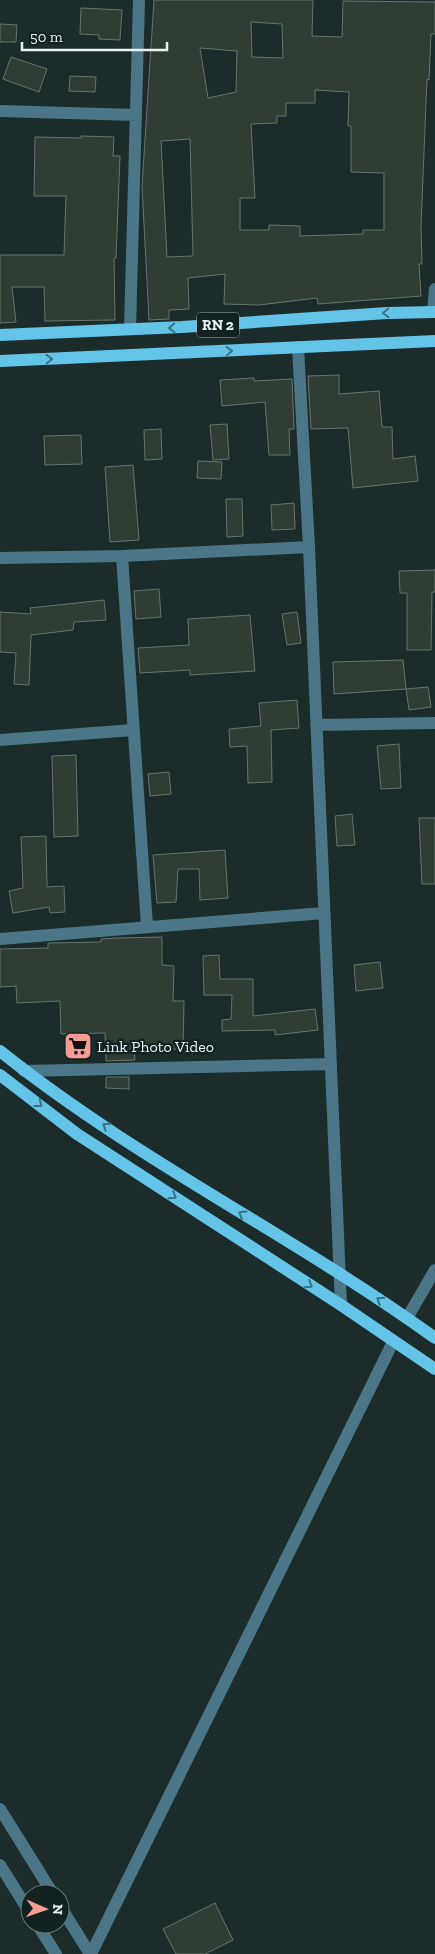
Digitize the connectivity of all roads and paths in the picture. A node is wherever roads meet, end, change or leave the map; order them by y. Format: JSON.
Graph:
{"nodes":[{"id":1,"x":139,"y":0,"type":"edge"},
{"id":2,"x":0,"y":111,"type":"edge"},
{"id":3,"x":136,"y":115,"type":"junction"},
{"id":4,"x":435,"y":289,"type":"edge"},
{"id":5,"x":434,"y":312,"type":"edge"},
{"id":6,"x":130,"y":329,"type":"junction"},
{"id":7,"x":0,"y":335,"type":"edge"},
{"id":8,"x":435,"y":341,"type":"edge"},
{"id":9,"x":298,"y":347,"type":"junction"},
{"id":10,"x":0,"y":361,"type":"edge"},
{"id":11,"x":309,"y":547,"type":"junction"},
{"id":12,"x":122,"y":556,"type":"junction"},
{"id":13,"x":0,"y":558,"type":"edge"},
{"id":14,"x":435,"y":723,"type":"edge"},
{"id":15,"x":316,"y":725,"type":"junction"},
{"id":16,"x":133,"y":730,"type":"junction"},
{"id":17,"x":0,"y":740,"type":"edge"},
{"id":18,"x":324,"y":913,"type":"junction"},
{"id":19,"x":146,"y":926,"type":"junction"},
{"id":20,"x":0,"y":939,"type":"edge"},
{"id":21,"x":0,"y":1051,"type":"edge"},
{"id":22,"x":330,"y":1064,"type":"junction"},
{"id":23,"x":24,"y":1071,"type":"junction"},
{"id":24,"x":0,"y":1075,"type":"edge"},
{"id":25,"x":435,"y":1270,"type":"edge"},
{"id":26,"x":340,"y":1274,"type":"junction"},
{"id":27,"x":341,"y":1305,"type":"junction"},
{"id":28,"x":407,"y":1318,"type":"junction"},
{"id":29,"x":435,"y":1338,"type":"edge"},
{"id":30,"x":393,"y":1342,"type":"junction"},
{"id":31,"x":435,"y":1370,"type":"edge"},
{"id":32,"x":0,"y":1809,"type":"edge"},
{"id":33,"x":0,"y":1865,"type":"edge"},
{"id":34,"x":47,"y":1884,"type":"edge"},
{"id":35,"x":20,"y":1897,"type":"edge"},
{"id":36,"x":70,"y":1921,"type":"edge"},
{"id":37,"x":43,"y":1934,"type":"edge"},
{"id":38,"x":56,"y":1954,"type":"edge"},
{"id":39,"x":91,"y":1954,"type":"edge"}],
"edges":[{"from":1,"to":3,"type":"street"},
{"from":2,"to":3,"type":"street"},
{"from":3,"to":6,"type":"street"},
{"from":4,"to":5,"type":"street"},
{"from":5,"to":6,"type":"main road","number":"RN 2","one_way":true},
{"from":6,"to":7,"type":"main road","number":"RN 2"},
{"from":8,"to":9,"type":"main road","number":"RN 2"},
{"from":10,"to":9,"type":"main road","number":"RN 2","one_way":true},
{"from":9,"to":11,"type":"street"},
{"from":11,"to":12,"type":"street"},
{"from":11,"to":15,"type":"street"},
{"from":12,"to":13,"type":"street"},
{"from":12,"to":16,"type":"street"},
{"from":14,"to":15,"type":"street"},
{"from":15,"to":18,"type":"street"},
{"from":16,"to":17,"type":"street"},
{"from":16,"to":19,"type":"street"},
{"from":18,"to":19,"type":"street"},
{"from":18,"to":22,"type":"street"},
{"from":19,"to":20,"type":"street"},
{"from":21,"to":23,"type":"main road"},
{"from":22,"to":23,"type":"street"},
{"from":22,"to":26,"type":"street"},
{"from":26,"to":23,"type":"main road","one_way":true},
{"from":24,"to":27,"type":"main road","one_way":true},
{"from":25,"to":28,"type":"street"},
{"from":26,"to":27,"type":"street"},
{"from":28,"to":26,"type":"main road","one_way":true},
{"from":27,"to":30,"type":"main road"},
{"from":28,"to":29,"type":"main road"},
{"from":30,"to":31,"type":"main road"},
{"from":30,"to":39,"type":"street"},
{"from":32,"to":34,"type":"street"},
{"from":33,"to":35,"type":"street"},
{"from":36,"to":39,"type":"street"},
{"from":37,"to":38,"type":"street"}]}
